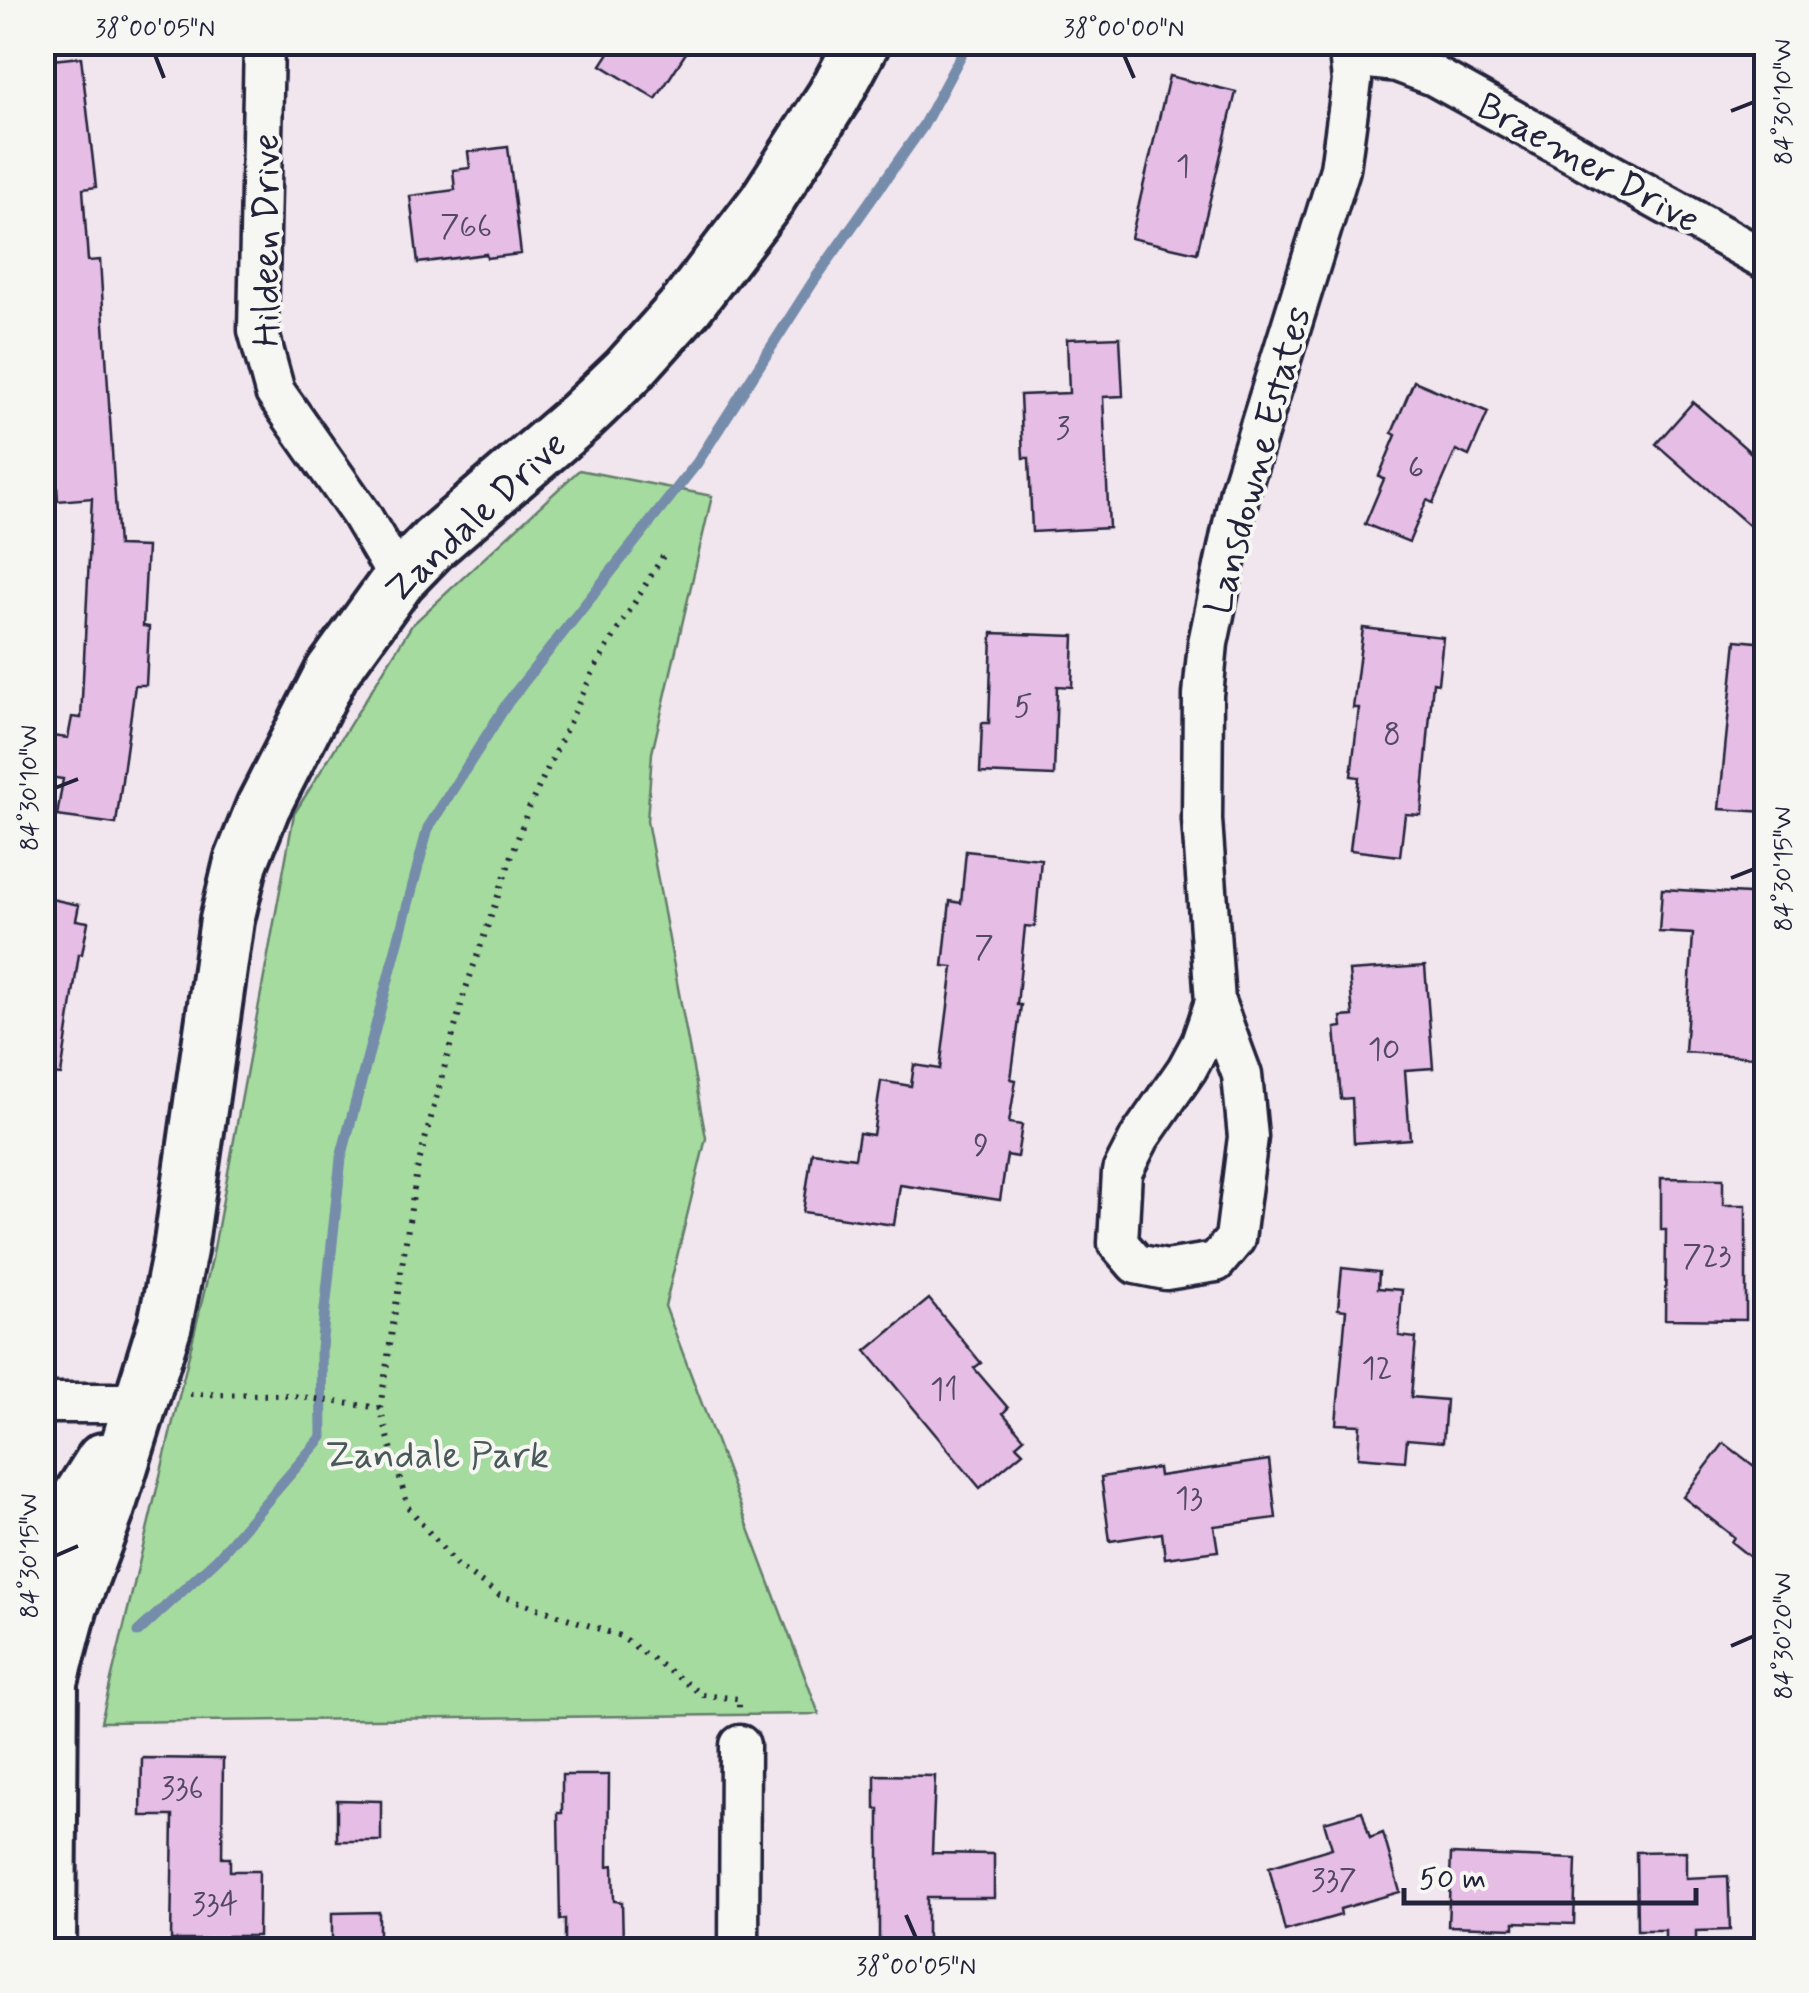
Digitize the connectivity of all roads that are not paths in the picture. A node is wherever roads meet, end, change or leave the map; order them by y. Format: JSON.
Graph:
{"nodes":[{"id":1,"x":264,"y":42,"type":"edge"},
{"id":2,"x":863,"y":42,"type":"edge"},
{"id":3,"x":1349,"y":50,"type":"edge"},
{"id":4,"x":1766,"y":260,"type":"edge"},
{"id":5,"x":398,"y":579,"type":"junction"},
{"id":6,"x":1215,"y":1002,"type":"junction"},
{"id":7,"x":42,"y":1403,"type":"edge"},
{"id":8,"x":138,"y":1403,"type":"junction"},
{"id":9,"x":42,"y":1556,"type":"edge"},
{"id":10,"x":740,"y":1745,"type":"road end"},
{"id":11,"x":49,"y":1950,"type":"edge"},
{"id":12,"x":739,"y":1950,"type":"edge"}],
"edges":[{"from":1,"to":5,"type":"street","name":"Hildeen Drive"},
{"from":2,"to":5,"type":"street","name":"Zandale Drive"},
{"from":3,"to":4,"type":"street","name":"Braemer Drive"},
{"from":3,"to":6,"type":"street","name":"Lansdowne Estates"},
{"from":5,"to":8,"type":"street","name":"Zandale Drive"},
{"from":6,"to":6,"type":"street","name":"Lansdowne Estates"},
{"from":7,"to":8,"type":"street"},
{"from":8,"to":9,"type":"street","name":"Zandale Drive"},
{"from":8,"to":11,"type":"street","name":"Zandale Drive"},
{"from":10,"to":12,"type":"street"}]}
